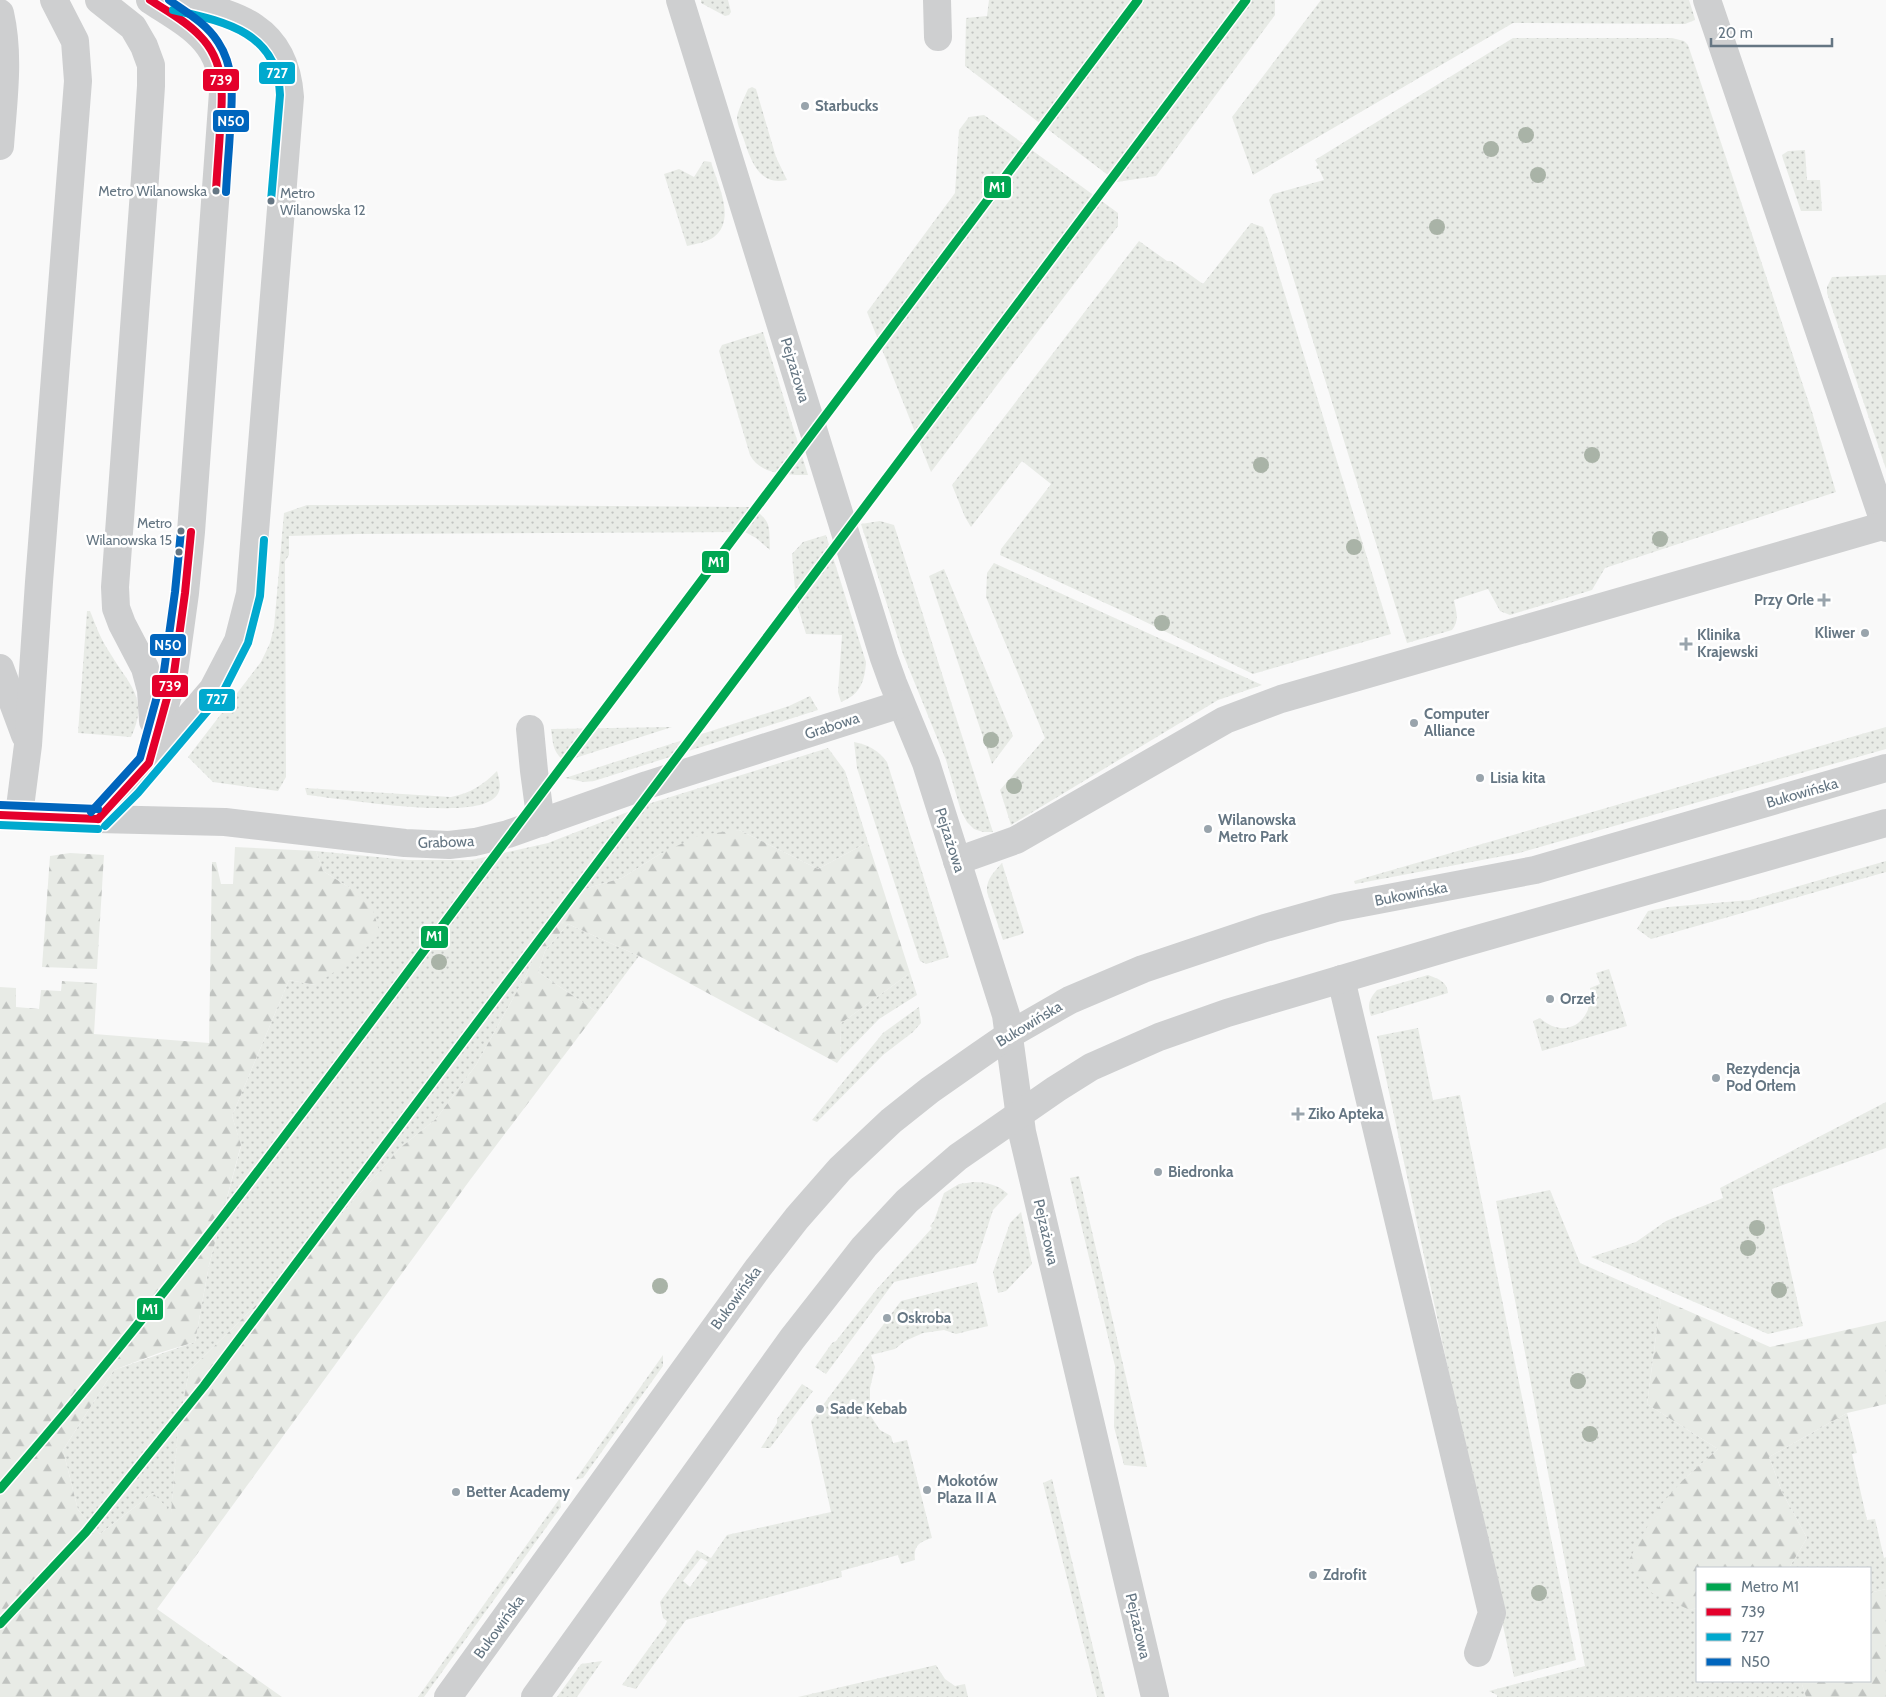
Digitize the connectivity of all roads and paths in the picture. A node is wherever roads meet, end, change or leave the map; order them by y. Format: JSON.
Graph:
{"nodes":[{"id":1,"x":54,"y":0,"type":"edge"},
{"id":2,"x":99,"y":0,"type":"edge"},
{"id":3,"x":150,"y":0,"type":"edge"},
{"id":4,"x":175,"y":0,"type":"edge"},
{"id":5,"x":680,"y":0,"type":"edge"},
{"id":6,"x":937,"y":0,"type":"edge"},
{"id":7,"x":1708,"y":0,"type":"edge"},
{"id":8,"x":0,"y":13,"type":"edge"},
{"id":9,"x":945,"y":31,"type":"dead end"},
{"id":10,"x":0,"y":146,"type":"edge"},
{"id":11,"x":1886,"y":526,"type":"edge"},
{"id":12,"x":0,"y":668,"type":"edge"},
{"id":13,"x":0,"y":691,"type":"edge"},
{"id":14,"x":901,"y":704,"type":"junction"},
{"id":15,"x":530,"y":729,"type":"dead end"},
{"id":16,"x":28,"y":745,"type":"junction"},
{"id":17,"x":149,"y":763,"type":"junction"},
{"id":18,"x":1886,"y":768,"type":"edge"},
{"id":19,"x":10,"y":815,"type":"edge"},
{"id":20,"x":98,"y":819,"type":"junction"},
{"id":21,"x":541,"y":823,"type":"junction"},
{"id":22,"x":1886,"y":823,"type":"edge"},
{"id":23,"x":957,"y":861,"type":"junction"},
{"id":24,"x":1341,"y":979,"type":"junction"},
{"id":25,"x":1009,"y":1035,"type":"junction"},
{"id":26,"x":1020,"y":1112,"type":"junction"},
{"id":27,"x":1478,"y":1653,"type":"dead end"},
{"id":28,"x":448,"y":1697,"type":"edge"},
{"id":29,"x":535,"y":1697,"type":"edge"},
{"id":30,"x":1155,"y":1697,"type":"edge"}],
"edges":[{"from":1,"to":16,"type":"street"},
{"from":2,"to":17,"type":"street"},
{"from":3,"to":17,"type":"street"},
{"from":4,"to":17,"type":"street"},
{"from":5,"to":14,"type":"street","name":"Pejzażowa"},
{"from":6,"to":9,"type":"street"},
{"from":7,"to":11,"type":"street"},
{"from":8,"to":10,"type":"street"},
{"from":11,"to":23,"type":"street"},
{"from":12,"to":16,"type":"street"},
{"from":13,"to":16,"type":"street"},
{"from":14,"to":21,"type":"street","name":"Grabowa"},
{"from":14,"to":23,"type":"street","name":"Pejzażowa"},
{"from":15,"to":21,"type":"street"},
{"from":16,"to":19,"type":"street"},
{"from":17,"to":20,"type":"street"},
{"from":18,"to":25,"type":"street","name":"Bukowińska"},
{"from":19,"to":20,"type":"street","name":"Grabowa"},
{"from":20,"to":21,"type":"street","name":"Grabowa"},
{"from":22,"to":24,"type":"street"},
{"from":23,"to":25,"type":"street","name":"Pejzażowa"},
{"from":24,"to":26,"type":"street"},
{"from":24,"to":27,"type":"street"},
{"from":25,"to":26,"type":"street","name":"Pejzażowa"},
{"from":25,"to":28,"type":"street","name":"Bukowińska"},
{"from":26,"to":29,"type":"street"},
{"from":26,"to":30,"type":"street","name":"Pejzażowa"}]}
